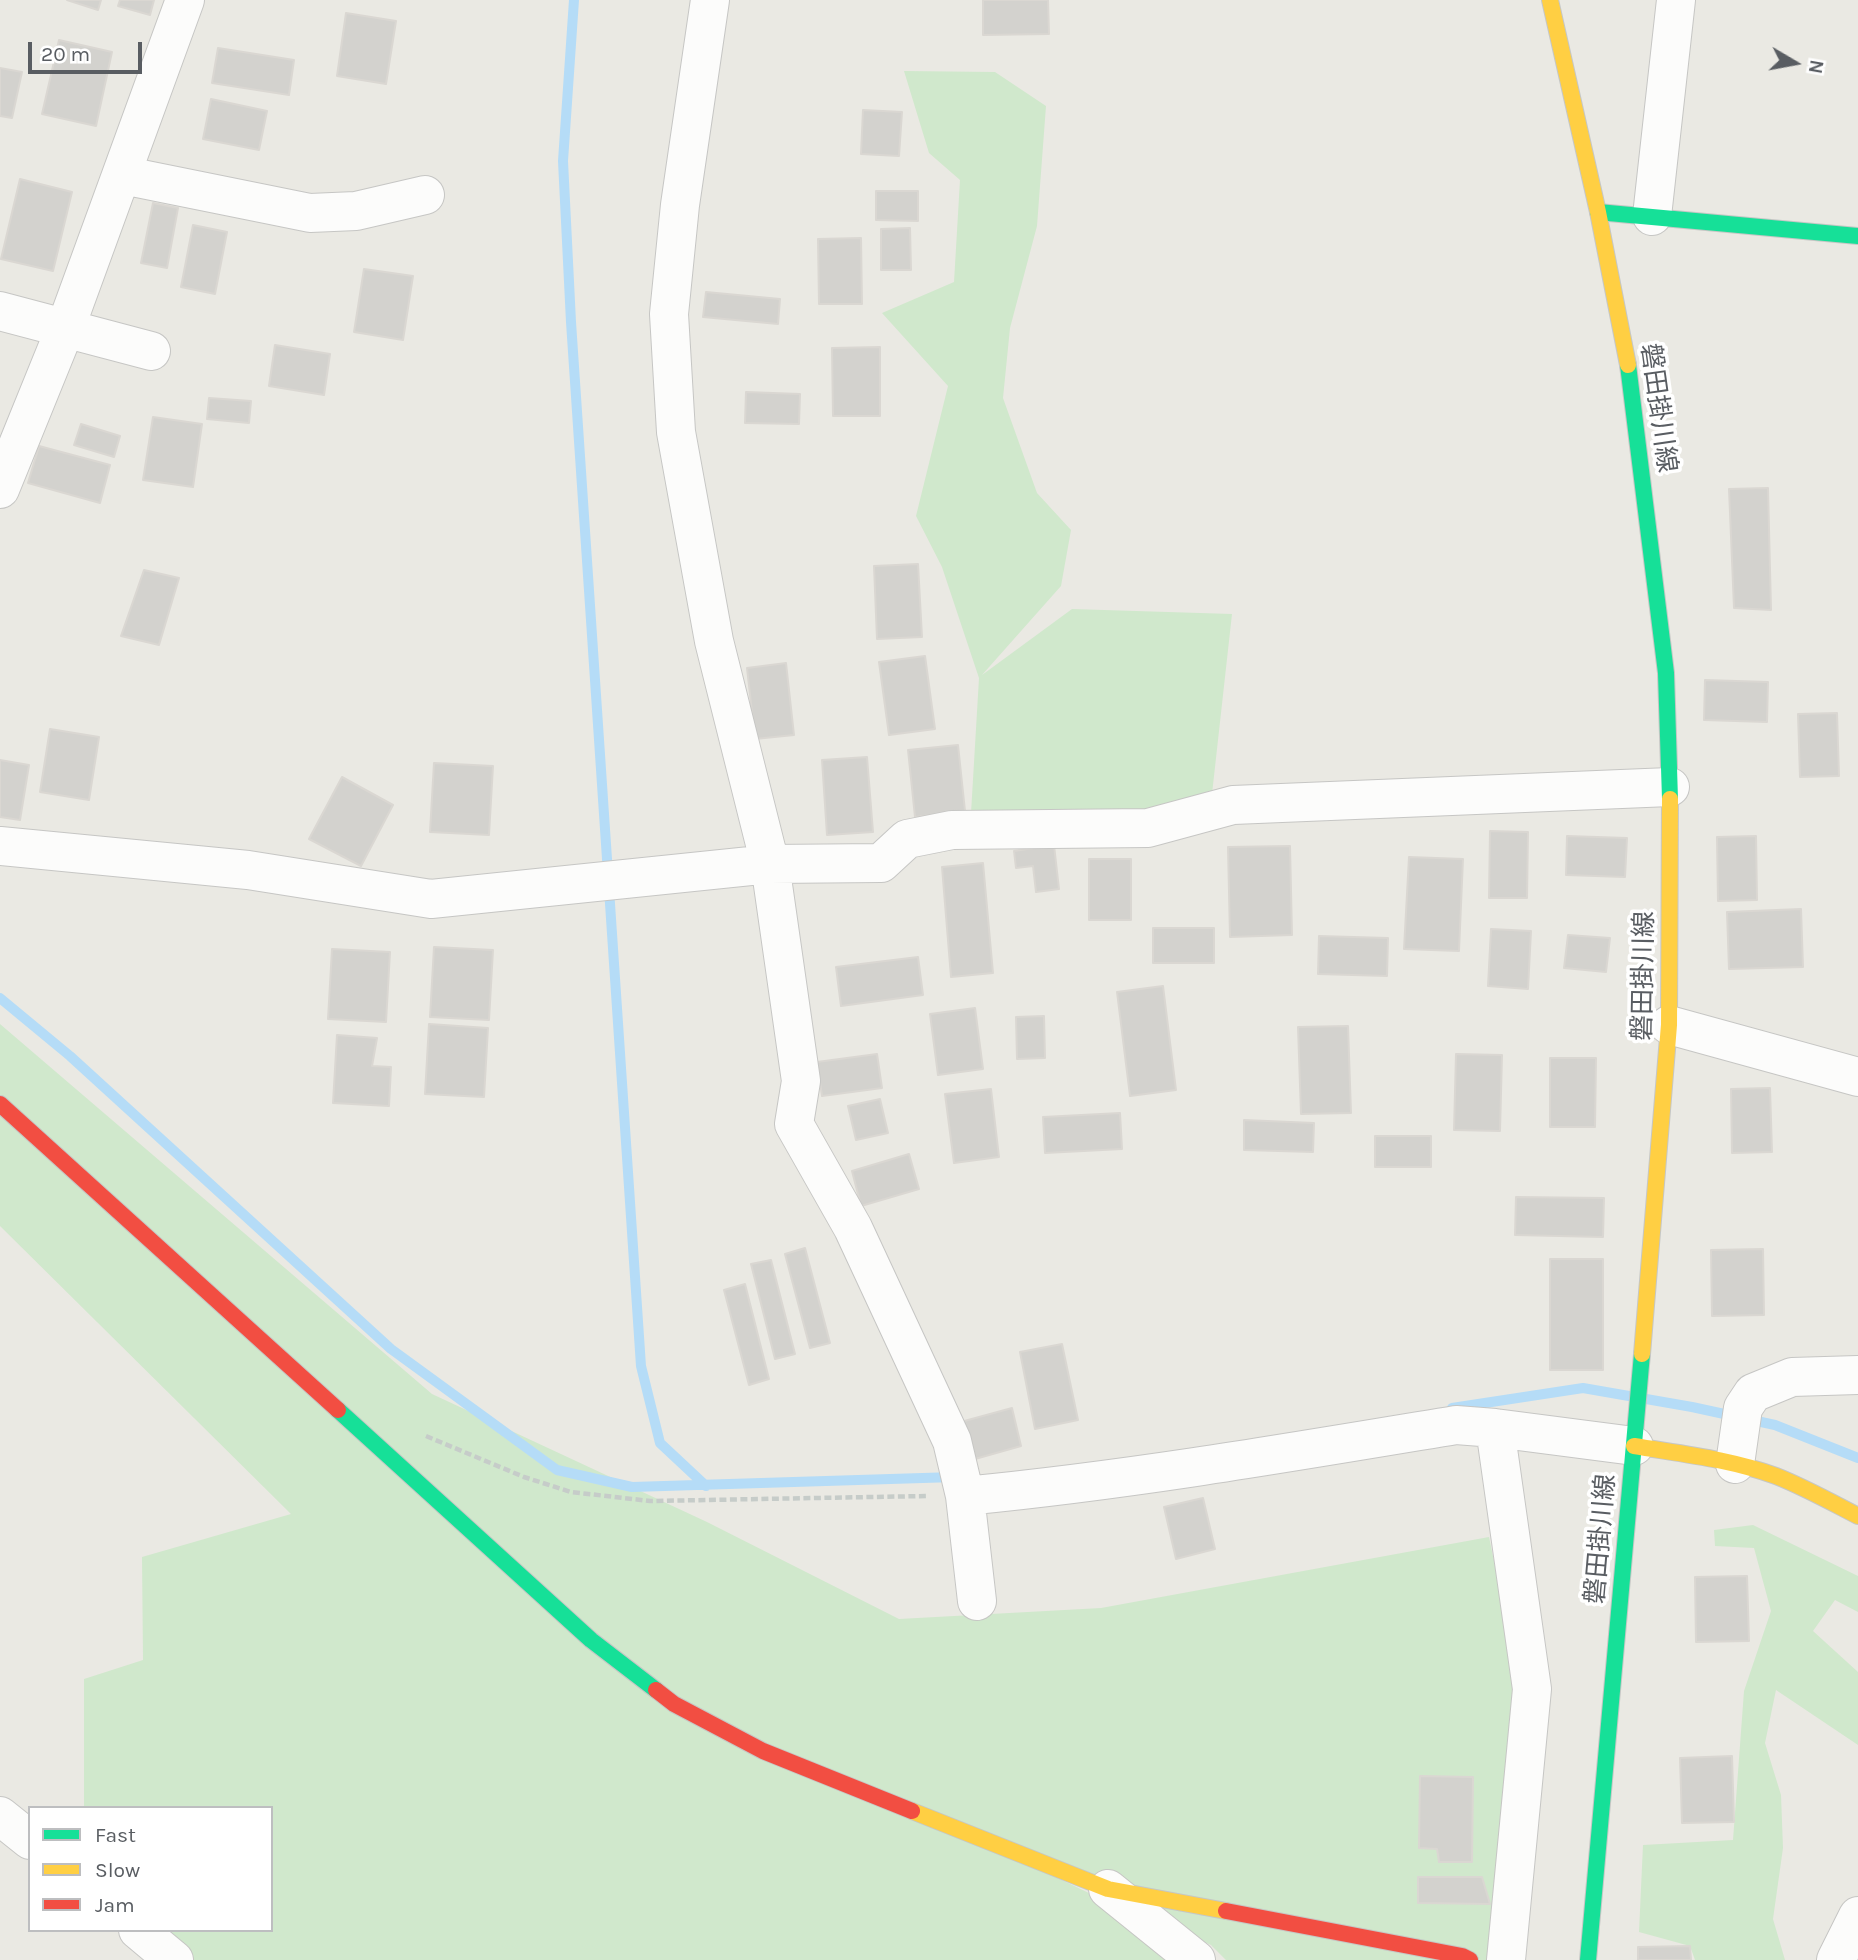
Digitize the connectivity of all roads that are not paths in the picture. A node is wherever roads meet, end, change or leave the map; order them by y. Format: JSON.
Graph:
{"nodes":[{"id":1,"x":185,"y":0,"type":"edge"},
{"id":2,"x":710,"y":0,"type":"edge"},
{"id":3,"x":1550,"y":0,"type":"edge"},
{"id":4,"x":1676,"y":0,"type":"edge"},
{"id":5,"x":122,"y":175,"type":"junction"},
{"id":6,"x":425,"y":195,"type":"dead end"},
{"id":7,"x":1598,"y":212,"type":"junction"},
{"id":8,"x":1652,"y":216,"type":"junction"},
{"id":9,"x":1858,"y":236,"type":"edge"},
{"id":10,"x":0,"y":311,"type":"edge"},
{"id":11,"x":65,"y":329,"type":"junction"},
{"id":12,"x":151,"y":351,"type":"dead end"},
{"id":13,"x":0,"y":489,"type":"edge"},
{"id":14,"x":1670,"y":787,"type":"junction"},
{"id":15,"x":0,"y":846,"type":"edge"},
{"id":16,"x":770,"y":864,"type":"junction"},
{"id":17,"x":1669,"y":1026,"type":"junction"},
{"id":18,"x":1858,"y":1077,"type":"edge"},
{"id":19,"x":7,"y":1117,"type":"edge"},
{"id":20,"x":1858,"y":1375,"type":"edge"},
{"id":21,"x":1495,"y":1428,"type":"junction"},
{"id":22,"x":1634,"y":1447,"type":"junction"},
{"id":23,"x":1735,"y":1464,"type":"junction"},
{"id":24,"x":965,"y":1496,"type":"junction"},
{"id":25,"x":1858,"y":1516,"type":"edge"},
{"id":26,"x":977,"y":1601,"type":"dead end"},
{"id":27,"x":0,"y":1816,"type":"edge"},
{"id":28,"x":28,"y":1838,"type":"edge"},
{"id":29,"x":1108,"y":1889,"type":"junction"},
{"id":30,"x":1858,"y":1916,"type":"edge"},
{"id":31,"x":140,"y":1932,"type":"edge"},
{"id":32,"x":174,"y":1960,"type":"edge"},
{"id":33,"x":1196,"y":1960,"type":"edge"},
{"id":34,"x":1470,"y":1960,"type":"edge"},
{"id":35,"x":1506,"y":1960,"type":"edge"},
{"id":36,"x":1588,"y":1960,"type":"edge"},
{"id":37,"x":1836,"y":1960,"type":"edge"}],
"edges":[{"from":1,"to":5,"type":"street"},
{"from":2,"to":16,"type":"street"},
{"from":3,"to":7,"type":"street","name":"磐田掛川線"},
{"from":4,"to":8,"type":"street"},
{"from":5,"to":6,"type":"street"},
{"from":5,"to":11,"type":"street"},
{"from":7,"to":8,"type":"street"},
{"from":7,"to":14,"type":"street","name":"磐田掛川線"},
{"from":8,"to":9,"type":"street"},
{"from":10,"to":11,"type":"street"},
{"from":11,"to":12,"type":"street"},
{"from":11,"to":13,"type":"street"},
{"from":14,"to":16,"type":"street"},
{"from":14,"to":17,"type":"street","name":"磐田掛川線"},
{"from":15,"to":16,"type":"street"},
{"from":16,"to":24,"type":"street"},
{"from":17,"to":18,"type":"street"},
{"from":17,"to":22,"type":"street","name":"磐田掛川線"},
{"from":19,"to":29,"type":"street"},
{"from":20,"to":23,"type":"street"},
{"from":21,"to":22,"type":"street"},
{"from":21,"to":24,"type":"street"},
{"from":21,"to":35,"type":"street"},
{"from":22,"to":23,"type":"street"},
{"from":22,"to":36,"type":"street","name":"磐田掛川線"},
{"from":23,"to":25,"type":"street"},
{"from":24,"to":26,"type":"street"},
{"from":27,"to":28,"type":"street"},
{"from":29,"to":33,"type":"street"},
{"from":29,"to":34,"type":"street"},
{"from":30,"to":37,"type":"street"},
{"from":31,"to":32,"type":"street"}]}
